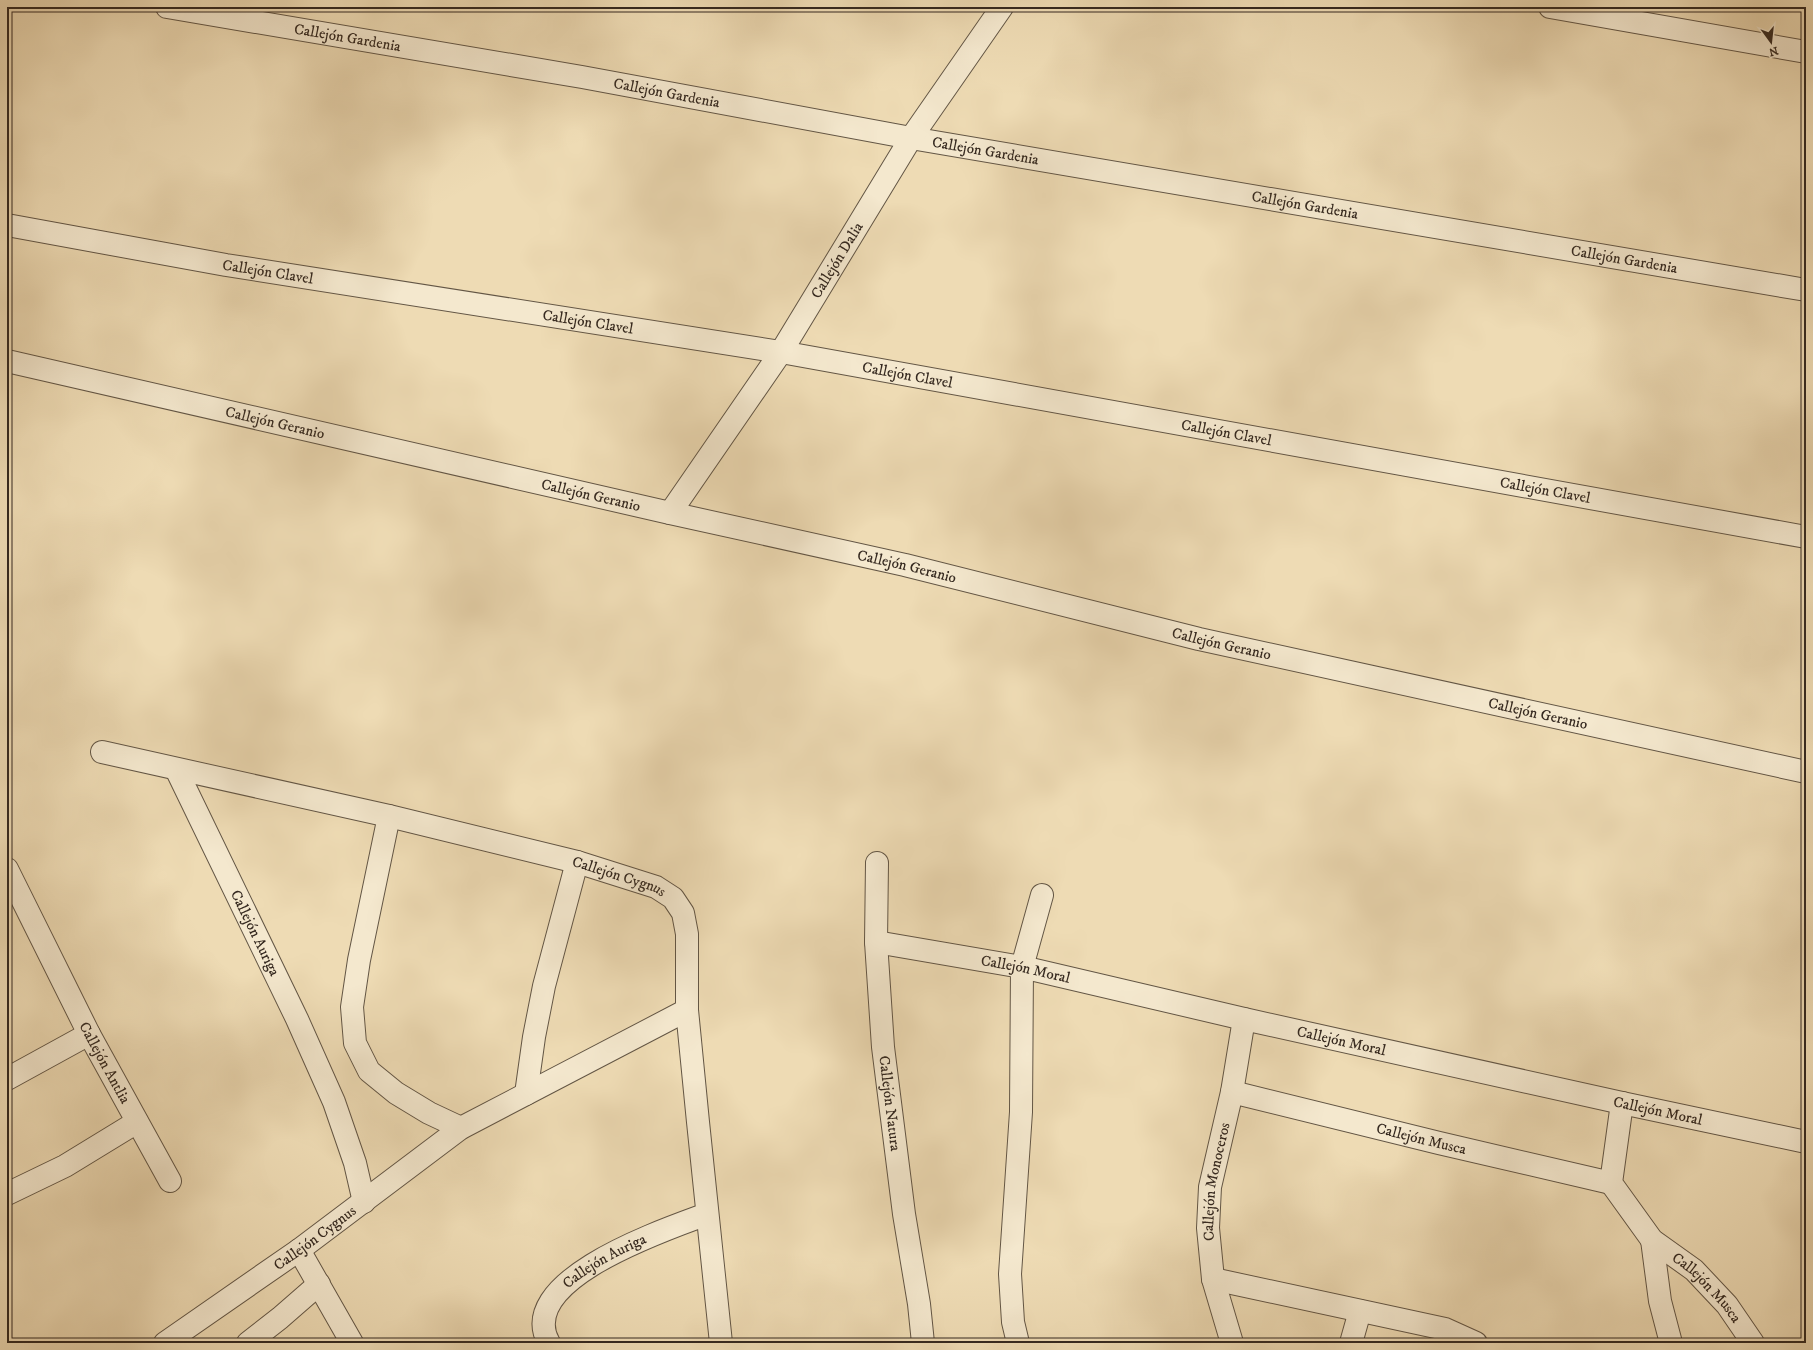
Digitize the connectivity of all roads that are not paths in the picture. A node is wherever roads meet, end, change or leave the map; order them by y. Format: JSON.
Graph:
{"nodes":[{"id":1,"x":167,"y":7,"type":"edge"},
{"id":2,"x":1002,"y":7,"type":"edge"},
{"id":3,"x":1550,"y":7,"type":"edge"},
{"id":4,"x":1806,"y":52,"type":"edge"},
{"id":5,"x":911,"y":138,"type":"junction"},
{"id":6,"x":7,"y":225,"type":"edge"},
{"id":7,"x":1806,"y":290,"type":"edge"},
{"id":8,"x":781,"y":352,"type":"junction"},
{"id":9,"x":7,"y":361,"type":"edge"},
{"id":10,"x":670,"y":513,"type":"junction"},
{"id":11,"x":1806,"y":537,"type":"edge"},
{"id":12,"x":102,"y":752,"type":"dead end"},
{"id":13,"x":176,"y":769,"type":"junction"},
{"id":14,"x":1806,"y":772,"type":"edge"},
{"id":15,"x":389,"y":816,"type":"junction"},
{"id":16,"x":577,"y":862,"type":"junction"},
{"id":17,"x":877,"y":863,"type":"dead end"},
{"id":18,"x":7,"y":869,"type":"edge"},
{"id":19,"x":1042,"y":895,"type":"dead end"},
{"id":20,"x":876,"y":942,"type":"junction"},
{"id":21,"x":1022,"y":967,"type":"junction"},
{"id":22,"x":687,"y":1010,"type":"junction"},
{"id":23,"x":1244,"y":1019,"type":"junction"},
{"id":24,"x":89,"y":1034,"type":"junction"},
{"id":25,"x":7,"y":1079,"type":"edge"},
{"id":26,"x":1232,"y":1092,"type":"junction"},
{"id":27,"x":526,"y":1094,"type":"junction"},
{"id":28,"x":1622,"y":1103,"type":"junction"},
{"id":29,"x":137,"y":1122,"type":"junction"},
{"id":30,"x":461,"y":1128,"type":"junction"},
{"id":31,"x":1806,"y":1142,"type":"edge"},
{"id":32,"x":170,"y":1181,"type":"dead end"},
{"id":33,"x":1611,"y":1183,"type":"junction"},
{"id":34,"x":7,"y":1194,"type":"edge"},
{"id":35,"x":364,"y":1202,"type":"junction"},
{"id":36,"x":707,"y":1214,"type":"junction"},
{"id":37,"x":1652,"y":1240,"type":"junction"},
{"id":38,"x":299,"y":1250,"type":"junction"},
{"id":39,"x":1213,"y":1279,"type":"junction"},
{"id":40,"x":319,"y":1284,"type":"junction"},
{"id":41,"x":1360,"y":1311,"type":"junction"},
{"id":42,"x":165,"y":1343,"type":"edge"},
{"id":43,"x":248,"y":1343,"type":"edge"},
{"id":44,"x":352,"y":1343,"type":"edge"},
{"id":45,"x":548,"y":1343,"type":"edge"},
{"id":46,"x":721,"y":1343,"type":"edge"},
{"id":47,"x":924,"y":1343,"type":"edge"},
{"id":48,"x":1018,"y":1343,"type":"edge"},
{"id":49,"x":1232,"y":1343,"type":"edge"},
{"id":50,"x":1351,"y":1343,"type":"edge"},
{"id":51,"x":1476,"y":1343,"type":"edge"},
{"id":52,"x":1671,"y":1343,"type":"edge"},
{"id":53,"x":1753,"y":1343,"type":"edge"}],
"edges":[{"from":1,"to":5,"type":"street","name":"Callejón Gardenia"},
{"from":2,"to":5,"type":"street","name":"Callejón Dalia"},
{"from":3,"to":4,"type":"street"},
{"from":5,"to":7,"type":"street","name":"Callejón Gardenia"},
{"from":5,"to":8,"type":"street","name":"Callejón Dalia"},
{"from":6,"to":8,"type":"street","name":"Callejón Clavel"},
{"from":8,"to":10,"type":"street","name":"Callejón Dalia"},
{"from":8,"to":11,"type":"street","name":"Callejón Clavel"},
{"from":9,"to":10,"type":"street","name":"Callejón Geranio"},
{"from":10,"to":14,"type":"street","name":"Callejón Geranio"},
{"from":12,"to":13,"type":"street"},
{"from":13,"to":15,"type":"street","name":"Callejón Cygnus"},
{"from":13,"to":35,"type":"street","name":"Callejón Auriga"},
{"from":15,"to":16,"type":"street","name":"Callejón Cygnus"},
{"from":15,"to":30,"type":"street"},
{"from":16,"to":22,"type":"street","name":"Callejón Cygnus"},
{"from":16,"to":27,"type":"street"},
{"from":17,"to":20,"type":"street","name":"Callejón Natura"},
{"from":18,"to":24,"type":"street","name":"Callejón Antlia"},
{"from":19,"to":21,"type":"street"},
{"from":20,"to":21,"type":"street","name":"Callejón Moral"},
{"from":20,"to":47,"type":"street","name":"Callejón Natura"},
{"from":21,"to":23,"type":"street","name":"Callejón Moral"},
{"from":21,"to":48,"type":"street"},
{"from":22,"to":27,"type":"street","name":"Callejón Cygnus"},
{"from":22,"to":36,"type":"street"},
{"from":23,"to":26,"type":"street","name":"Callejón Monoceros"},
{"from":23,"to":28,"type":"street","name":"Callejón Moral"},
{"from":24,"to":25,"type":"street"},
{"from":24,"to":29,"type":"street","name":"Callejón Antlia"},
{"from":26,"to":33,"type":"street","name":"Callejón Musca"},
{"from":26,"to":39,"type":"street","name":"Callejón Monoceros"},
{"from":27,"to":30,"type":"street","name":"Callejón Cygnus"},
{"from":28,"to":31,"type":"street","name":"Callejón Moral"},
{"from":28,"to":33,"type":"street"},
{"from":29,"to":32,"type":"street"},
{"from":29,"to":34,"type":"street","name":"Callejón Antlia"},
{"from":30,"to":35,"type":"street","name":"Callejón Cygnus"},
{"from":33,"to":37,"type":"street","name":"Callejón Musca"},
{"from":35,"to":38,"type":"street","name":"Callejón Cygnus"},
{"from":36,"to":45,"type":"street","name":"Callejón Auriga"},
{"from":36,"to":46,"type":"street"},
{"from":37,"to":52,"type":"street","name":"Callejón Musca"},
{"from":37,"to":53,"type":"street","name":"Callejón Musca"},
{"from":38,"to":40,"type":"street"},
{"from":38,"to":42,"type":"street","name":"Callejón Cygnus"},
{"from":39,"to":41,"type":"street"},
{"from":39,"to":49,"type":"street","name":"Callejón Monoceros"},
{"from":40,"to":43,"type":"street"},
{"from":40,"to":44,"type":"street"},
{"from":41,"to":50,"type":"street"},
{"from":41,"to":51,"type":"street"}]}
